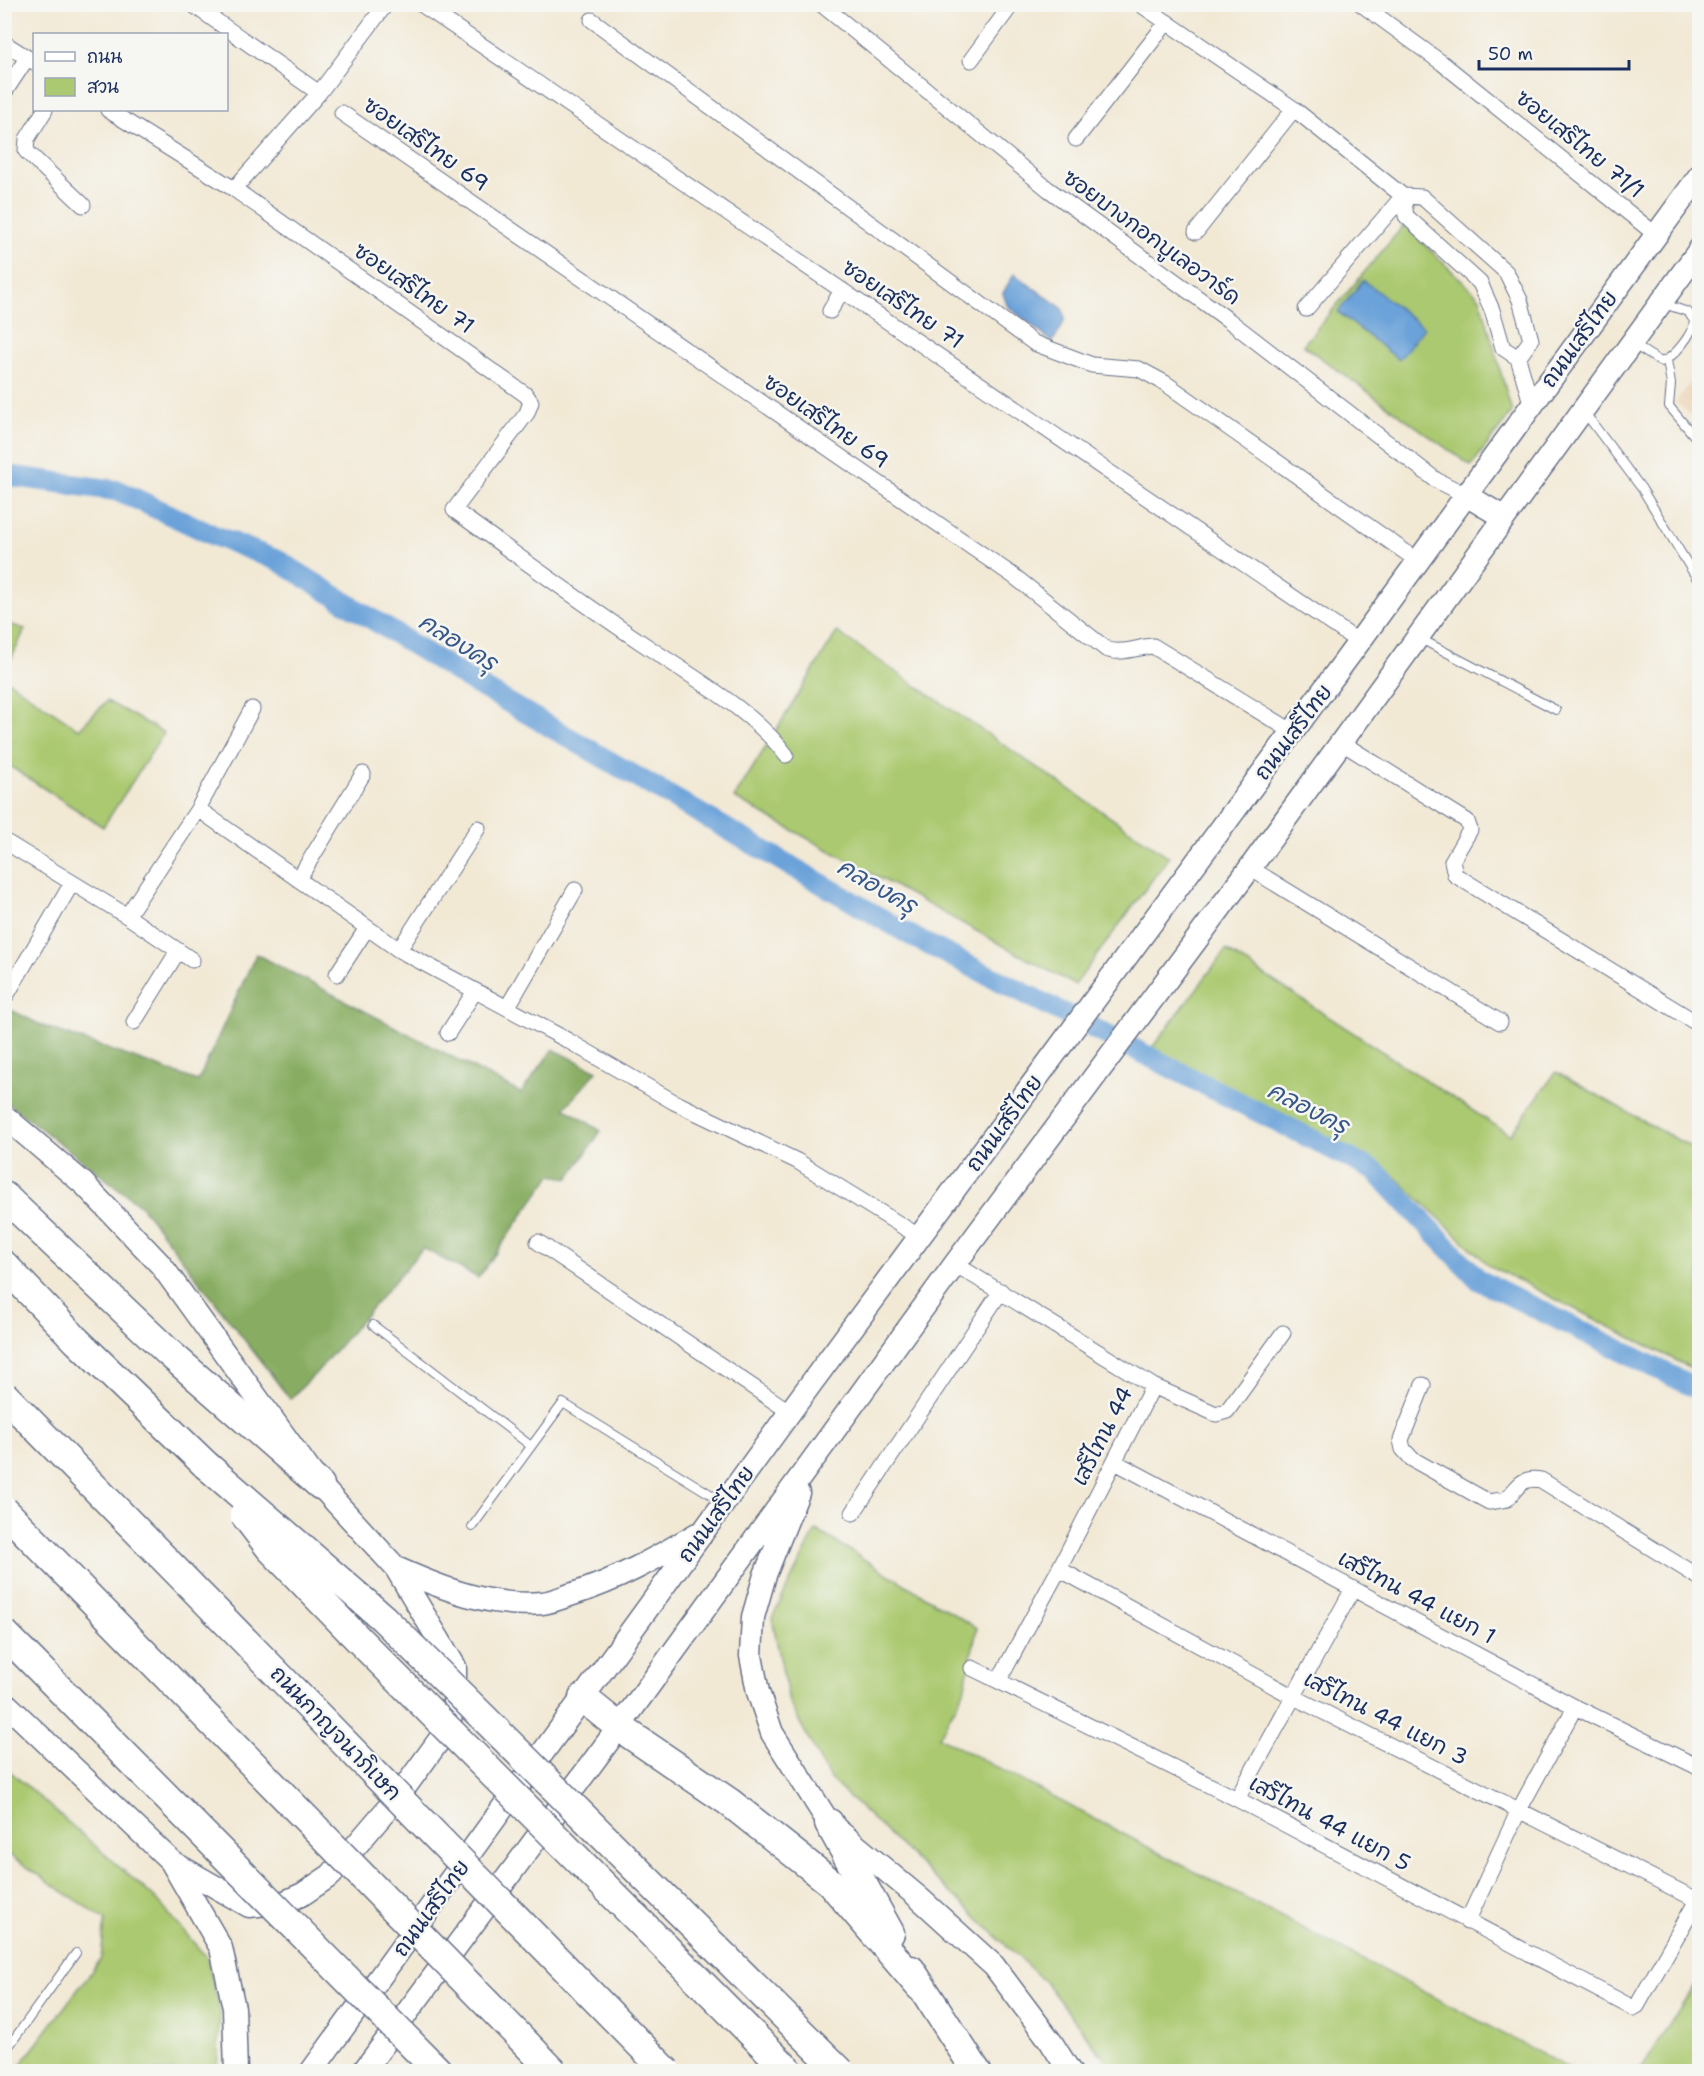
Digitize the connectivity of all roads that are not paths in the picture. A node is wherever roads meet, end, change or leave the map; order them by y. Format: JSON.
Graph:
{"nodes":[{"id":1,"x":192,"y":4,"type":"edge"},
{"id":2,"x":386,"y":4,"type":"edge"},
{"id":3,"x":421,"y":4,"type":"edge"},
{"id":4,"x":821,"y":4,"type":"edge"},
{"id":5,"x":1012,"y":4,"type":"edge"},
{"id":6,"x":1140,"y":4,"type":"edge"},
{"id":7,"x":1360,"y":4,"type":"edge"},
{"id":8,"x":592,"y":20,"type":"dead end"},
{"id":9,"x":1167,"y":22,"type":"junction"},
{"id":10,"x":4,"y":43,"type":"edge"},
{"id":11,"x":31,"y":60,"type":"edge"},
{"id":12,"x":971,"y":60,"type":"dead end"},
{"id":13,"x":4,"y":93,"type":"edge"},
{"id":14,"x":319,"y":93,"type":"junction"},
{"id":15,"x":1294,"y":109,"type":"junction"},
{"id":16,"x":44,"y":111,"type":"edge"},
{"id":17,"x":110,"y":111,"type":"edge"},
{"id":18,"x":342,"y":113,"type":"dead end"},
{"id":19,"x":1076,"y":139,"type":"dead end"},
{"id":20,"x":1700,"y":176,"type":"edge"},
{"id":21,"x":234,"y":189,"type":"junction"},
{"id":22,"x":1403,"y":196,"type":"junction"},
{"id":23,"x":83,"y":205,"type":"dead end"},
{"id":24,"x":1196,"y":232,"type":"dead end"},
{"id":25,"x":1655,"y":234,"type":"junction"},
{"id":26,"x":1700,"y":249,"type":"edge"},
{"id":27,"x":1506,"y":272,"type":"junction"},
{"id":28,"x":1480,"y":283,"type":"junction"},
{"id":29,"x":842,"y":290,"type":"junction"},
{"id":30,"x":1660,"y":302,"type":"junction"},
{"id":31,"x":1306,"y":309,"type":"dead end"},
{"id":32,"x":830,"y":311,"type":"dead end"},
{"id":33,"x":1630,"y":343,"type":"junction"},
{"id":34,"x":1518,"y":358,"type":"junction"},
{"id":35,"x":1667,"y":360,"type":"junction"},
{"id":36,"x":1531,"y":403,"type":"junction"},
{"id":37,"x":1582,"y":409,"type":"junction"},
{"id":38,"x":1700,"y":443,"type":"edge"},
{"id":39,"x":1466,"y":495,"type":"junction"},
{"id":40,"x":1503,"y":517,"type":"junction"},
{"id":41,"x":1418,"y":561,"type":"junction"},
{"id":42,"x":1700,"y":584,"type":"edge"},
{"id":43,"x":1417,"y":637,"type":"junction"},
{"id":44,"x":1359,"y":642,"type":"junction"},
{"id":45,"x":252,"y":709,"type":"dead end"},
{"id":46,"x":1556,"y":710,"type":"dead end"},
{"id":47,"x":1293,"y":732,"type":"junction"},
{"id":48,"x":1342,"y":743,"type":"junction"},
{"id":49,"x":786,"y":755,"type":"dead end"},
{"id":50,"x":363,"y":774,"type":"dead end"},
{"id":51,"x":198,"y":809,"type":"junction"},
{"id":52,"x":478,"y":828,"type":"dead end"},
{"id":53,"x":4,"y":841,"type":"edge"},
{"id":54,"x":1250,"y":868,"type":"junction"},
{"id":55,"x":299,"y":878,"type":"junction"},
{"id":56,"x":72,"y":883,"type":"junction"},
{"id":57,"x":575,"y":891,"type":"dead end"},
{"id":58,"x":127,"y":916,"type":"junction"},
{"id":59,"x":367,"y":928,"type":"junction"},
{"id":60,"x":399,"y":950,"type":"junction"},
{"id":61,"x":178,"y":951,"type":"junction"},
{"id":62,"x":192,"y":960,"type":"dead end"},
{"id":63,"x":336,"y":974,"type":"dead end"},
{"id":64,"x":475,"y":991,"type":"junction"},
{"id":65,"x":6,"y":996,"type":"dead end"},
{"id":66,"x":507,"y":1008,"type":"junction"},
{"id":67,"x":134,"y":1022,"type":"dead end"},
{"id":68,"x":1500,"y":1022,"type":"dead end"},
{"id":69,"x":1700,"y":1025,"type":"edge"},
{"id":70,"x":448,"y":1033,"type":"dead end"},
{"id":71,"x":4,"y":1116,"type":"edge"},
{"id":72,"x":4,"y":1196,"type":"edge"},
{"id":73,"x":920,"y":1237,"type":"junction"},
{"id":74,"x":538,"y":1242,"type":"dead end"},
{"id":75,"x":956,"y":1264,"type":"junction"},
{"id":76,"x":4,"y":1265,"type":"edge"},
{"id":77,"x":1001,"y":1291,"type":"junction"},
{"id":78,"x":373,"y":1325,"type":"dead end"},
{"id":79,"x":1283,"y":1333,"type":"dead end"},
{"id":80,"x":1423,"y":1385,"type":"dead end"},
{"id":81,"x":1153,"y":1386,"type":"junction"},
{"id":82,"x":4,"y":1395,"type":"edge"},
{"id":83,"x":790,"y":1412,"type":"junction"},
{"id":84,"x":531,"y":1446,"type":"junction"},
{"id":85,"x":811,"y":1460,"type":"junction"},
{"id":86,"x":1115,"y":1462,"type":"junction"},
{"id":87,"x":206,"y":1465,"type":"junction"},
{"id":88,"x":320,"y":1485,"type":"junction"},
{"id":89,"x":724,"y":1503,"type":"junction"},
{"id":90,"x":4,"y":1510,"type":"edge"},
{"id":91,"x":852,"y":1513,"type":"dead end"},
{"id":92,"x":472,"y":1527,"type":"dead end"},
{"id":93,"x":705,"y":1529,"type":"junction"},
{"id":94,"x":396,"y":1568,"type":"junction"},
{"id":95,"x":1059,"y":1569,"type":"junction"},
{"id":96,"x":1700,"y":1578,"type":"edge"},
{"id":97,"x":1353,"y":1589,"type":"junction"},
{"id":98,"x":4,"y":1633,"type":"edge"},
{"id":99,"x":972,"y":1668,"type":"dead end"},
{"id":100,"x":999,"y":1680,"type":"junction"},
{"id":101,"x":1292,"y":1696,"type":"junction"},
{"id":102,"x":583,"y":1698,"type":"junction"},
{"id":103,"x":4,"y":1702,"type":"edge"},
{"id":104,"x":1575,"y":1707,"type":"junction"},
{"id":105,"x":619,"y":1726,"type":"junction"},
{"id":106,"x":1700,"y":1768,"type":"edge"},
{"id":107,"x":1237,"y":1799,"type":"junction"},
{"id":108,"x":1519,"y":1810,"type":"junction"},
{"id":109,"x":829,"y":1823,"type":"junction"},
{"id":110,"x":172,"y":1862,"type":"junction"},
{"id":111,"x":1698,"y":1897,"type":"edge"},
{"id":112,"x":1467,"y":1922,"type":"junction"},
{"id":113,"x":76,"y":1953,"type":"dead end"},
{"id":114,"x":920,"y":1987,"type":"junction"},
{"id":115,"x":5,"y":2050,"type":"edge"},
{"id":116,"x":236,"y":2072,"type":"edge"},
{"id":117,"x":311,"y":2072,"type":"edge"},
{"id":118,"x":363,"y":2072,"type":"edge"},
{"id":119,"x":439,"y":2072,"type":"edge"},
{"id":120,"x":554,"y":2072,"type":"edge"},
{"id":121,"x":667,"y":2072,"type":"edge"},
{"id":122,"x":790,"y":2072,"type":"edge"},
{"id":123,"x":841,"y":2072,"type":"edge"},
{"id":124,"x":977,"y":2072,"type":"edge"},
{"id":125,"x":1070,"y":2072,"type":"edge"}],
"edges":[{"from":1,"to":14,"type":"street"},
{"from":2,"to":14,"type":"street"},
{"from":3,"to":29,"type":"street","name":"ซอยเสรีไทย 71"},
{"from":4,"to":39,"type":"street","name":"ซอยบางกอกบูเลอวาร์ด"},
{"from":5,"to":12,"type":"street"},
{"from":6,"to":9,"type":"street"},
{"from":7,"to":25,"type":"street","name":"ซอยเสรีไทย 71/1"},
{"from":8,"to":41,"type":"street"},
{"from":9,"to":15,"type":"street"},
{"from":9,"to":19,"type":"street"},
{"from":10,"to":11,"type":"street"},
{"from":11,"to":13,"type":"street"},
{"from":14,"to":21,"type":"street"},
{"from":15,"to":22,"type":"street"},
{"from":15,"to":24,"type":"street"},
{"from":16,"to":23,"type":"street"},
{"from":17,"to":21,"type":"street","name":"ซอยเสรีไทย 71"},
{"from":18,"to":47,"type":"street","name":"ซอยเสรีไทย 69"},
{"from":20,"to":25,"type":"main road","name":"ถนนเสรีไทย"},
{"from":21,"to":49,"type":"street","name":"ซอยเสรีไทย 71"},
{"from":22,"to":27,"type":"street"},
{"from":22,"to":28,"type":"street"},
{"from":22,"to":31,"type":"street"},
{"from":25,"to":36,"type":"main road","name":"ถนนเสรีไทย"},
{"from":26,"to":30,"type":"main road","name":"ถนนเสรีไทย"},
{"from":27,"to":28,"type":"street"},
{"from":27,"to":34,"type":"street"},
{"from":28,"to":34,"type":"street"},
{"from":29,"to":32,"type":"street"},
{"from":29,"to":44,"type":"street","name":"ซอยเสรีไทย 71"},
{"from":30,"to":33,"type":"main road","name":"ถนนเสรีไทย"},
{"from":30,"to":35,"type":"lane"},
{"from":33,"to":35,"type":"lane"},
{"from":33,"to":37,"type":"main road","name":"ถนนเสรีไทย"},
{"from":34,"to":36,"type":"street"},
{"from":35,"to":38,"type":"lane"},
{"from":36,"to":39,"type":"main road","name":"ถนนเสรีไทย"},
{"from":37,"to":40,"type":"main road","name":"ถนนเสรีไทย"},
{"from":37,"to":42,"type":"lane"},
{"from":39,"to":40,"type":"main road"},
{"from":39,"to":41,"type":"main road","name":"ถนนเสรีไทย"},
{"from":40,"to":43,"type":"main road","name":"ถนนเสรีไทย"},
{"from":41,"to":44,"type":"main road","name":"ถนนเสรีไทย"},
{"from":43,"to":46,"type":"lane"},
{"from":43,"to":48,"type":"main road","name":"ถนนเสรีไทย"},
{"from":44,"to":47,"type":"main road","name":"ถนนเสรีไทย"},
{"from":45,"to":51,"type":"street"},
{"from":47,"to":73,"type":"main road","name":"ถนนเสรีไทย"},
{"from":48,"to":54,"type":"main road","name":"ถนนเสรีไทย"},
{"from":48,"to":69,"type":"street"},
{"from":50,"to":55,"type":"street"},
{"from":51,"to":55,"type":"street"},
{"from":51,"to":58,"type":"street"},
{"from":52,"to":60,"type":"street"},
{"from":53,"to":56,"type":"street"},
{"from":54,"to":68,"type":"street"},
{"from":54,"to":75,"type":"main road","name":"ถนนเสรีไทย"},
{"from":55,"to":59,"type":"street"},
{"from":56,"to":58,"type":"street"},
{"from":56,"to":65,"type":"street"},
{"from":57,"to":66,"type":"street"},
{"from":58,"to":61,"type":"street"},
{"from":59,"to":60,"type":"street"},
{"from":59,"to":63,"type":"street"},
{"from":60,"to":64,"type":"street"},
{"from":61,"to":62,"type":"street"},
{"from":61,"to":67,"type":"street"},
{"from":64,"to":66,"type":"street"},
{"from":64,"to":70,"type":"street"},
{"from":66,"to":73,"type":"street"},
{"from":71,"to":88,"type":"main road"},
{"from":72,"to":88,"type":"highway"},
{"from":73,"to":83,"type":"main road","name":"ถนนเสรีไทย"},
{"from":74,"to":83,"type":"street"},
{"from":75,"to":77,"type":"street","name":"เสรีไทน 44"},
{"from":75,"to":85,"type":"main road","name":"ถนนเสรีไทย"},
{"from":76,"to":87,"type":"highway"},
{"from":77,"to":81,"type":"street","name":"เสรีไทน 44"},
{"from":77,"to":91,"type":"street"},
{"from":78,"to":84,"type":"lane"},
{"from":79,"to":81,"type":"street"},
{"from":80,"to":96,"type":"street"},
{"from":81,"to":86,"type":"street","name":"เสรีไทน 44"},
{"from":82,"to":121,"type":"highway","name":"ถนนกาญจนาภิเษก","bridge":true},
{"from":83,"to":89,"type":"main road","name":"ถนนเสรีไทย"},
{"from":84,"to":89,"type":"lane"},
{"from":84,"to":92,"type":"lane"},
{"from":85,"to":105,"type":"main road","name":"ถนนเสรีไทย"},
{"from":85,"to":109,"type":"main road"},
{"from":86,"to":95,"type":"street","name":"เสรีไทน 44"},
{"from":86,"to":97,"type":"street","name":"เสรีไทน 44 แยก 1"},
{"from":87,"to":122,"type":"highway","bridge":true},
{"from":87,"to":123,"type":"highway","bridge":true},
{"from":88,"to":94,"type":"main road"},
{"from":89,"to":93,"type":"main road","name":"ถนนเสรีไทย"},
{"from":90,"to":120,"type":"highway","bridge":true},
{"from":93,"to":94,"type":"main road"},
{"from":93,"to":102,"type":"main road","name":"ถนนเสรีไทย"},
{"from":94,"to":110,"type":"main road"},
{"from":95,"to":100,"type":"street","name":"เสรีไทน 44"},
{"from":95,"to":101,"type":"street","name":"เสรีไทน 44 แยก 3"},
{"from":97,"to":101,"type":"street"},
{"from":97,"to":104,"type":"street","name":"เสรีไทน 44 แยก 1"},
{"from":98,"to":119,"type":"highway","bridge":true},
{"from":99,"to":100,"type":"street","name":"เสรีไทน 44 แยก 5"},
{"from":100,"to":107,"type":"street","name":"เสรีไทน 44 แยก 5"},
{"from":101,"to":107,"type":"street"},
{"from":101,"to":108,"type":"street","name":"เสรีไทน 44 แยก 3"},
{"from":102,"to":105,"type":"highway"},
{"from":102,"to":117,"type":"main road","name":"ถนนเสรีไทย"},
{"from":103,"to":110,"type":"main road"},
{"from":104,"to":106,"type":"street","name":"เสรีไทน 44 แยก 1"},
{"from":104,"to":108,"type":"street"},
{"from":105,"to":114,"type":"highway"},
{"from":105,"to":118,"type":"main road","name":"ถนนเสรีไทย"},
{"from":107,"to":112,"type":"street","name":"เสรีไทน 44 แยก 5"},
{"from":108,"to":111,"type":"street","name":"เสรีไทน 44 แยก 3"},
{"from":108,"to":112,"type":"street"},
{"from":109,"to":114,"type":"highway"},
{"from":109,"to":125,"type":"main road"},
{"from":110,"to":116,"type":"main road"},
{"from":111,"to":112,"type":"street","name":"เสรีไทน 44 แยก 5"},
{"from":113,"to":115,"type":"lane"},
{"from":114,"to":124,"type":"highway"}]}
